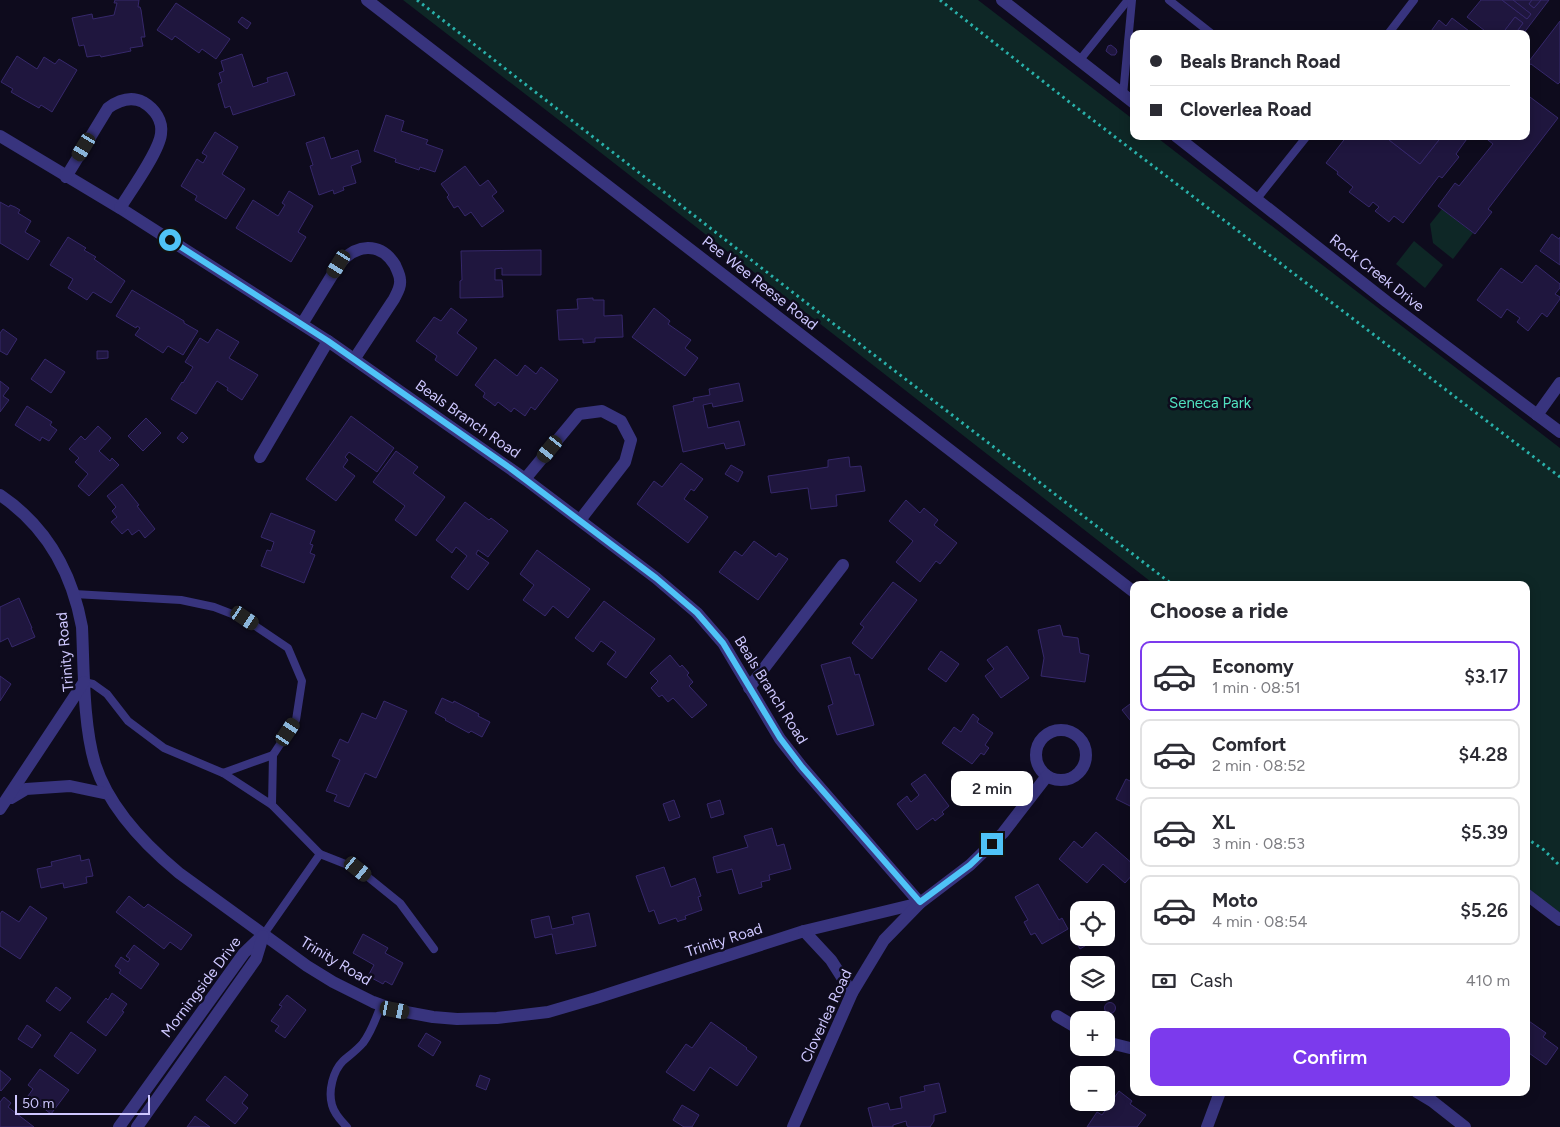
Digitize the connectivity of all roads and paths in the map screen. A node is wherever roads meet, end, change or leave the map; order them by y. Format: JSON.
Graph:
{"nodes":[{"id":1,"x":367,"y":0,"type":"edge"},
{"id":2,"x":417,"y":0,"type":"edge"},
{"id":3,"x":940,"y":0,"type":"edge"},
{"id":4,"x":1002,"y":0,"type":"edge"},
{"id":5,"x":1128,"y":0,"type":"edge"},
{"id":6,"x":1132,"y":0,"type":"edge"},
{"id":7,"x":1169,"y":0,"type":"edge"},
{"id":8,"x":1414,"y":0,"type":"edge"},
{"id":9,"x":1207,"y":30,"type":"edge"},
{"id":10,"x":1391,"y":30,"type":"edge"},
{"id":11,"x":1079,"y":61,"type":"junction"},
{"id":12,"x":1123,"y":95,"type":"junction"},
{"id":13,"x":1130,"y":100,"type":"edge"},
{"id":14,"x":0,"y":136,"type":"edge"},
{"id":15,"x":1181,"y":140,"type":"edge"},
{"id":16,"x":1304,"y":140,"type":"edge"},
{"id":17,"x":66,"y":177,"type":"junction"},
{"id":18,"x":1256,"y":200,"type":"junction"},
{"id":19,"x":120,"y":208,"type":"junction"},
{"id":20,"x":302,"y":324,"type":"junction"},
{"id":21,"x":328,"y":341,"type":"junction"},
{"id":22,"x":355,"y":358,"type":"junction"},
{"id":23,"x":1560,"y":383,"type":"edge"},
{"id":24,"x":1537,"y":415,"type":"junction"},
{"id":25,"x":1560,"y":432,"type":"edge"},
{"id":26,"x":260,"y":457,"type":"dead end"},
{"id":27,"x":1560,"y":477,"type":"edge"},
{"id":28,"x":525,"y":479,"type":"junction"},
{"id":29,"x":0,"y":495,"type":"edge"},
{"id":30,"x":580,"y":520,"type":"junction"},
{"id":31,"x":843,"y":565,"type":"dead end"},
{"id":32,"x":1168,"y":581,"type":"edge"},
{"id":33,"x":1130,"y":589,"type":"edge"},
{"id":34,"x":74,"y":594,"type":"junction"},
{"id":35,"x":84,"y":682,"type":"junction"},
{"id":36,"x":749,"y":688,"type":"junction"},
{"id":37,"x":273,"y":755,"type":"junction"},
{"id":38,"x":223,"y":773,"type":"junction"},
{"id":39,"x":1047,"y":776,"type":"junction"},
{"id":40,"x":108,"y":794,"type":"junction"},
{"id":41,"x":4,"y":805,"type":"edge"},
{"id":42,"x":272,"y":806,"type":"junction"},
{"id":43,"x":1530,"y":841,"type":"edge"},
{"id":44,"x":320,"y":854,"type":"junction"},
{"id":45,"x":1560,"y":866,"type":"edge"},
{"id":46,"x":1530,"y":897,"type":"edge"},
{"id":47,"x":920,"y":902,"type":"junction"},
{"id":48,"x":1560,"y":920,"type":"edge"},
{"id":49,"x":804,"y":931,"type":"junction"},
{"id":50,"x":264,"y":934,"type":"junction"},
{"id":51,"x":434,"y":949,"type":"dead end"},
{"id":52,"x":852,"y":993,"type":"junction"},
{"id":53,"x":381,"y":1005,"type":"junction"},
{"id":54,"x":1057,"y":1016,"type":"dead end"},
{"id":55,"x":1070,"y":1023,"type":"edge"},
{"id":56,"x":1115,"y":1044,"type":"edge"},
{"id":57,"x":1130,"y":1047,"type":"edge"},
{"id":58,"x":1218,"y":1096,"type":"edge"},
{"id":59,"x":1424,"y":1096,"type":"edge"},
{"id":60,"x":119,"y":1127,"type":"edge"},
{"id":61,"x":137,"y":1127,"type":"edge"},
{"id":62,"x":347,"y":1127,"type":"edge"},
{"id":63,"x":793,"y":1127,"type":"edge"},
{"id":64,"x":1206,"y":1127,"type":"edge"},
{"id":65,"x":1466,"y":1127,"type":"edge"}],
"edges":[{"from":1,"to":33,"type":"street","name":"Pee Wee Reese Road"},
{"from":2,"to":32,"type":"path"},
{"from":3,"to":27,"type":"path"},
{"from":4,"to":11,"type":"street"},
{"from":5,"to":11,"type":"lane"},
{"from":6,"to":12,"type":"lane"},
{"from":7,"to":9,"type":"lane"},
{"from":8,"to":10,"type":"lane"},
{"from":11,"to":12,"type":"street"},
{"from":12,"to":13,"type":"street"},
{"from":14,"to":17,"type":"street","name":"Beals Branch Road"},
{"from":15,"to":18,"type":"street","name":"Rock Creek Drive"},
{"from":16,"to":18,"type":"lane"},
{"from":17,"to":19,"type":"street","name":"Beals Branch Road"},
{"from":17,"to":19,"type":"street"},
{"from":18,"to":24,"type":"street","name":"Rock Creek Drive"},
{"from":19,"to":20,"type":"street","name":"Beals Branch Road"},
{"from":20,"to":21,"type":"street","name":"Beals Branch Road"},
{"from":20,"to":22,"type":"street"},
{"from":21,"to":22,"type":"street","name":"Beals Branch Road"},
{"from":21,"to":26,"type":"street"},
{"from":22,"to":28,"type":"street","name":"Beals Branch Road"},
{"from":23,"to":24,"type":"street"},
{"from":24,"to":25,"type":"street","name":"Rock Creek Drive"},
{"from":28,"to":30,"type":"street","name":"Beals Branch Road"},
{"from":28,"to":30,"type":"street"},
{"from":29,"to":34,"type":"street","name":"Trinity Road"},
{"from":30,"to":36,"type":"street","name":"Beals Branch Road"},
{"from":31,"to":36,"type":"street"},
{"from":34,"to":35,"type":"street","name":"Trinity Road"},
{"from":34,"to":37,"type":"lane"},
{"from":35,"to":38,"type":"lane"},
{"from":35,"to":40,"type":"street","name":"Trinity Road"},
{"from":35,"to":41,"type":"street"},
{"from":36,"to":47,"type":"street","name":"Beals Branch Road"},
{"from":37,"to":38,"type":"lane"},
{"from":37,"to":42,"type":"lane"},
{"from":38,"to":42,"type":"lane"},
{"from":39,"to":39,"type":"street"},
{"from":39,"to":47,"type":"street","name":"Cloverlea Road"},
{"from":40,"to":41,"type":"street"},
{"from":40,"to":50,"type":"street","name":"Trinity Road"},
{"from":42,"to":44,"type":"lane"},
{"from":43,"to":45,"type":"path"},
{"from":44,"to":50,"type":"lane"},
{"from":44,"to":51,"type":"lane"},
{"from":46,"to":48,"type":"street"},
{"from":47,"to":49,"type":"street","name":"Trinity Road"},
{"from":47,"to":52,"type":"street","name":"Cloverlea Road"},
{"from":49,"to":52,"type":"street"},
{"from":49,"to":53,"type":"street","name":"Trinity Road"},
{"from":50,"to":53,"type":"street","name":"Trinity Road"},
{"from":50,"to":60,"type":"street","name":"Morningside Drive"},
{"from":50,"to":61,"type":"street","name":"Morningside Drive"},
{"from":52,"to":63,"type":"street","name":"Cloverlea Road"},
{"from":53,"to":62,"type":"lane"},
{"from":54,"to":55,"type":"street"},
{"from":56,"to":57,"type":"street"},
{"from":58,"to":64,"type":"street"},
{"from":59,"to":65,"type":"street"}]}
